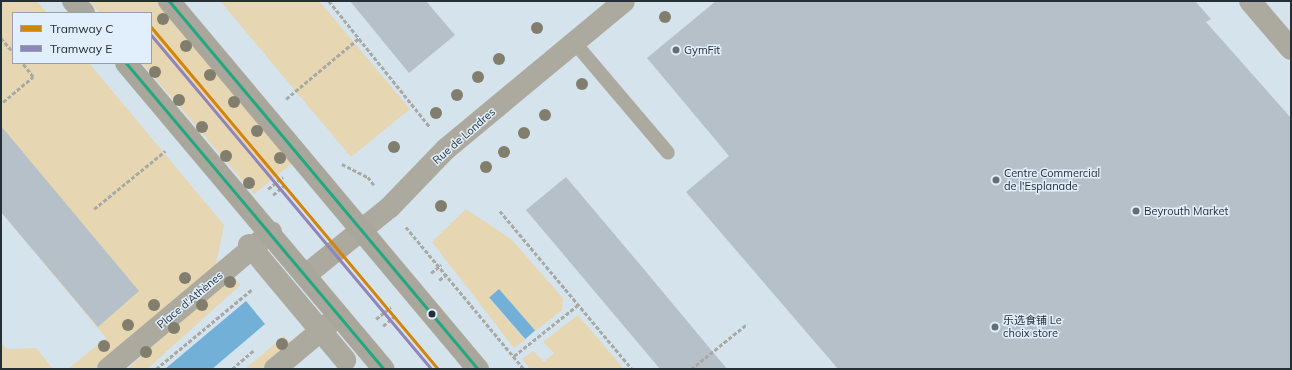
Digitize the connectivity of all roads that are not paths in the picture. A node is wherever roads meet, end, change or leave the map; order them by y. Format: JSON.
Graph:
{"nodes":[{"id":1,"x":74,"y":1,"type":"edge"},
{"id":2,"x":169,"y":1,"type":"edge"},
{"id":3,"x":624,"y":1,"type":"edge"},
{"id":4,"x":1250,"y":1,"type":"edge"},
{"id":5,"x":83,"y":12,"type":"edge"},
{"id":6,"x":574,"y":42,"type":"junction"},
{"id":7,"x":1291,"y":48,"type":"edge"},
{"id":8,"x":127,"y":64,"type":"edge"},
{"id":9,"x":668,"y":153,"type":"dead end"},
{"id":10,"x":362,"y":229,"type":"junction"},
{"id":11,"x":271,"y":232,"type":"junction"},
{"id":12,"x":250,"y":246,"type":"junction"},
{"id":13,"x":307,"y":274,"type":"junction"},
{"id":14,"x":340,"y":314,"type":"junction"},
{"id":15,"x":320,"y":331,"type":"junction"},
{"id":16,"x":345,"y":360,"type":"dead end"},
{"id":17,"x":108,"y":369,"type":"edge"},
{"id":18,"x":275,"y":369,"type":"edge"},
{"id":19,"x":384,"y":369,"type":"edge"},
{"id":20,"x":478,"y":369,"type":"edge"}],
"edges":[{"from":1,"to":5,"type":"street"},
{"from":2,"to":10,"type":"street"},
{"from":3,"to":6,"type":"street","name":"Rue de Londres"},
{"from":4,"to":7,"type":"street"},
{"from":6,"to":9,"type":"lane"},
{"from":6,"to":10,"type":"street","name":"Rue de Londres"},
{"from":8,"to":11,"type":"street"},
{"from":10,"to":13,"type":"street","name":"Rue de Londres"},
{"from":10,"to":20,"type":"street"},
{"from":11,"to":12,"type":"street","name":"Place d'Athènes"},
{"from":11,"to":13,"type":"street"},
{"from":12,"to":15,"type":"street"},
{"from":12,"to":17,"type":"street","name":"Place d'Athènes"},
{"from":13,"to":14,"type":"street"},
{"from":14,"to":15,"type":"street"},
{"from":14,"to":19,"type":"street"},
{"from":15,"to":16,"type":"street"},
{"from":15,"to":18,"type":"street"}]}
